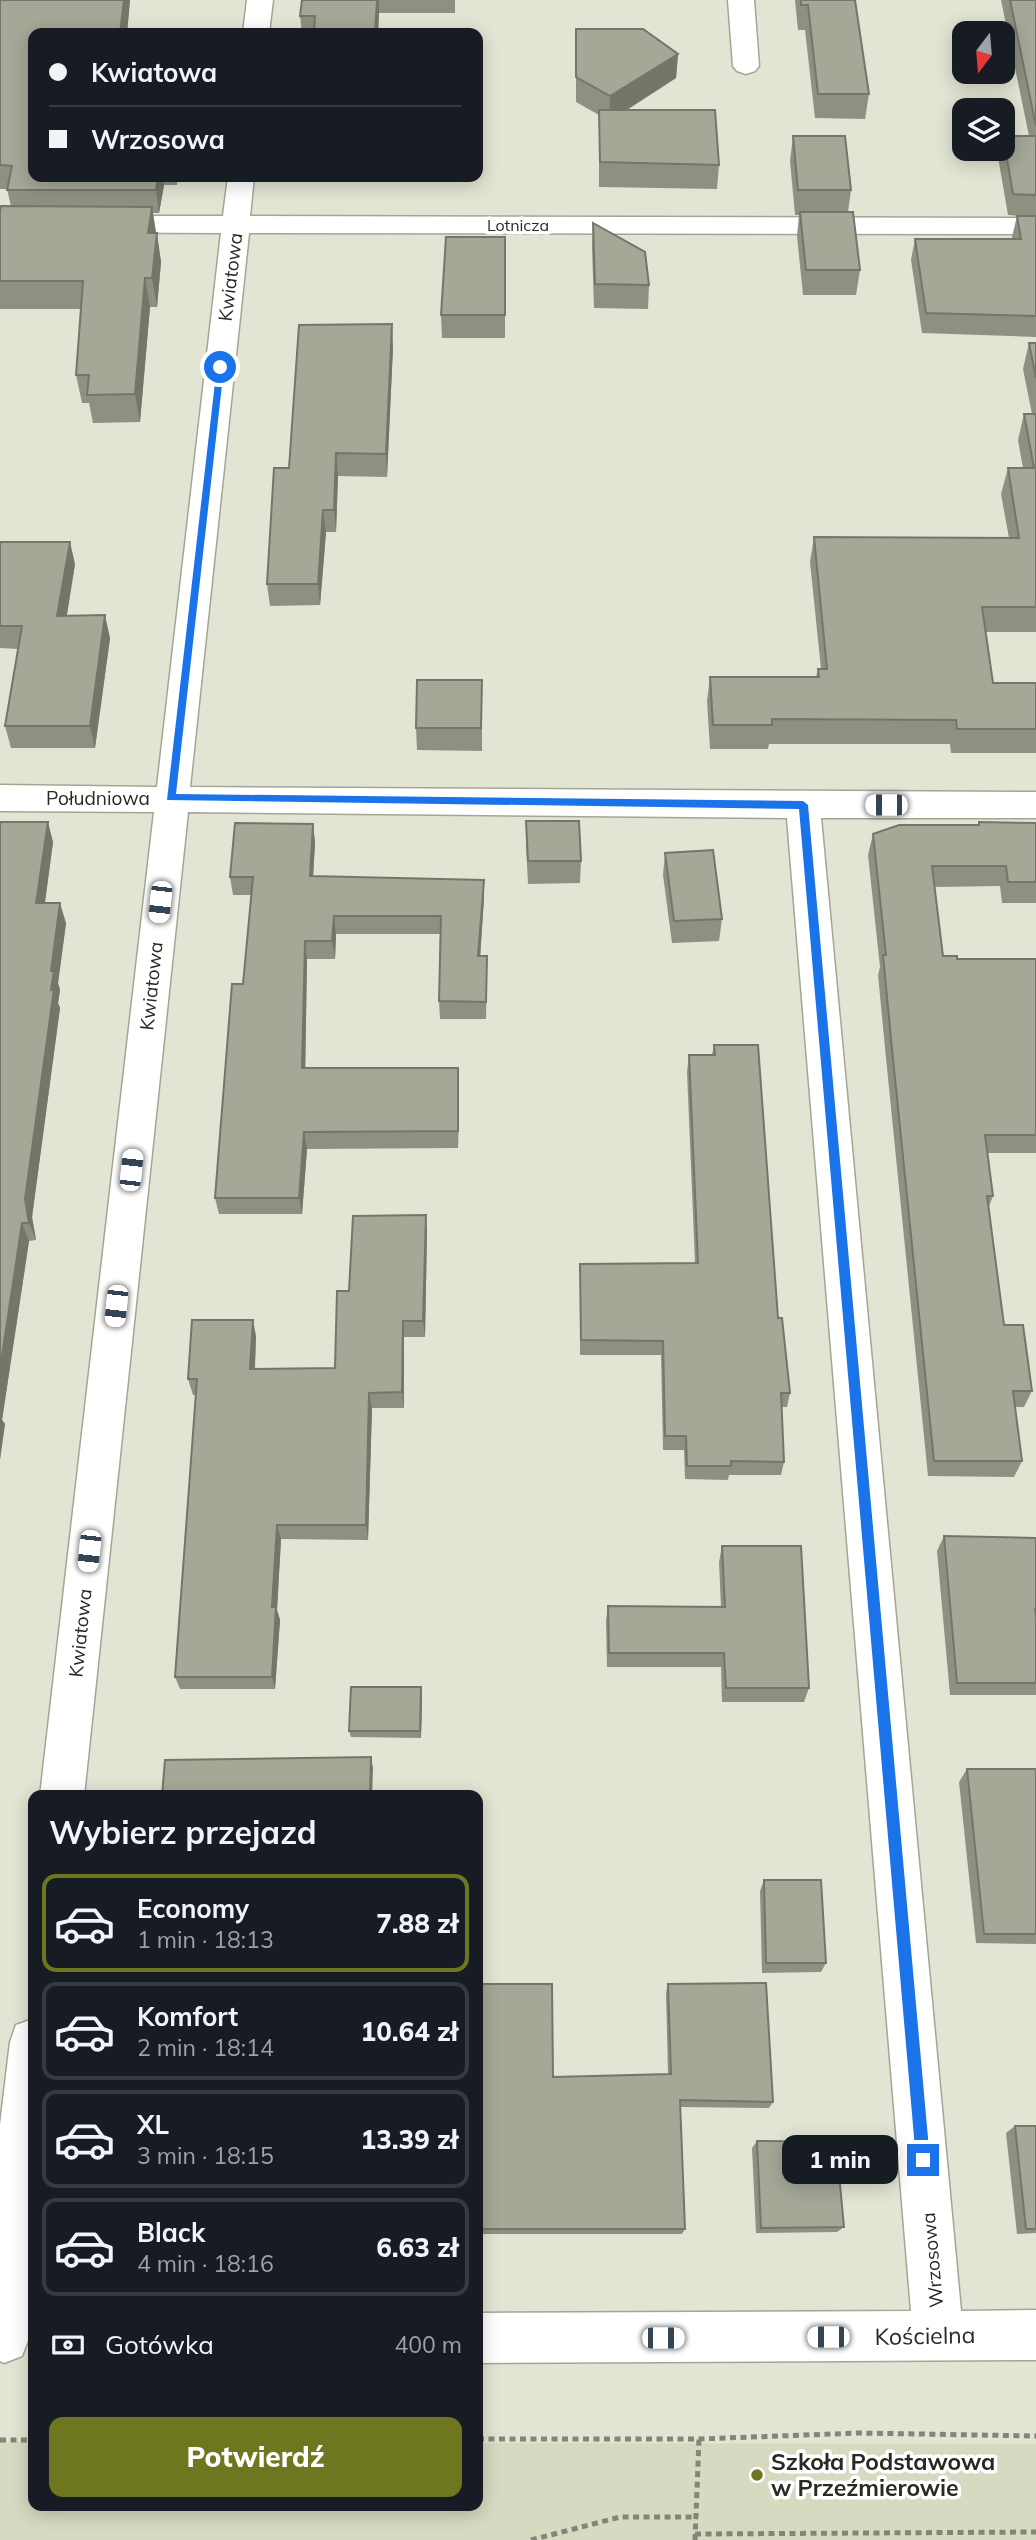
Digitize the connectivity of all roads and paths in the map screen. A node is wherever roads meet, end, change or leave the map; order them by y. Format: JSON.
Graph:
{"nodes":[{"id":1,"x":260,"y":0,"type":"edge"},
{"id":2,"x":741,"y":0,"type":"edge"},
{"id":3,"x":257,"y":28,"type":"edge"},
{"id":4,"x":746,"y":66,"type":"dead end"},
{"id":5,"x":240,"y":182,"type":"edge"},
{"id":6,"x":0,"y":224,"type":"edge"},
{"id":7,"x":236,"y":225,"type":"junction"},
{"id":8,"x":1036,"y":226,"type":"edge"},
{"id":9,"x":171,"y":797,"type":"junction"},
{"id":10,"x":0,"y":798,"type":"edge"},
{"id":11,"x":1036,"y":804,"type":"edge"},
{"id":12,"x":803,"y":805,"type":"junction"},
{"id":13,"x":63,"y":1790,"type":"edge"},
{"id":14,"x":28,"y":2087,"type":"edge"},
{"id":15,"x":938,"y":2335,"type":"junction"},
{"id":16,"x":1036,"y":2335,"type":"edge"},
{"id":17,"x":12,"y":2338,"type":"edge"},
{"id":18,"x":483,"y":2338,"type":"edge"},
{"id":19,"x":1036,"y":2436,"type":"edge"},
{"id":20,"x":483,"y":2439,"type":"edge"},
{"id":21,"x":699,"y":2439,"type":"junction"},
{"id":22,"x":0,"y":2440,"type":"edge"},
{"id":23,"x":28,"y":2440,"type":"edge"},
{"id":24,"x":697,"y":2517,"type":"junction"},
{"id":25,"x":1036,"y":2532,"type":"edge"},
{"id":26,"x":695,"y":2537,"type":"edge"},
{"id":27,"x":531,"y":2540,"type":"edge"}],
"edges":[{"from":1,"to":3,"type":"street"},
{"from":2,"to":4,"type":"street"},
{"from":5,"to":7,"type":"street","name":"Kwiatowa"},
{"from":6,"to":7,"type":"street","name":"Lotnicza"},
{"from":7,"to":8,"type":"street","name":"Lotnicza"},
{"from":7,"to":9,"type":"street","name":"Kwiatowa"},
{"from":9,"to":10,"type":"street","name":"Południowa"},
{"from":9,"to":12,"type":"street","name":"Południowa"},
{"from":9,"to":13,"type":"street","name":"Kwiatowa"},
{"from":11,"to":12,"type":"street","name":"Południowa"},
{"from":12,"to":15,"type":"street","name":"Wrzosowa"},
{"from":14,"to":17,"type":"street"},
{"from":15,"to":16,"type":"street","name":"Kościelna"},
{"from":15,"to":18,"type":"street","name":"Kościelna"},
{"from":19,"to":21,"type":"path"},
{"from":20,"to":21,"type":"path"},
{"from":21,"to":24,"type":"path"},
{"from":22,"to":23,"type":"path"},
{"from":24,"to":26,"type":"path"},
{"from":24,"to":27,"type":"path"},
{"from":25,"to":26,"type":"path"}]}
